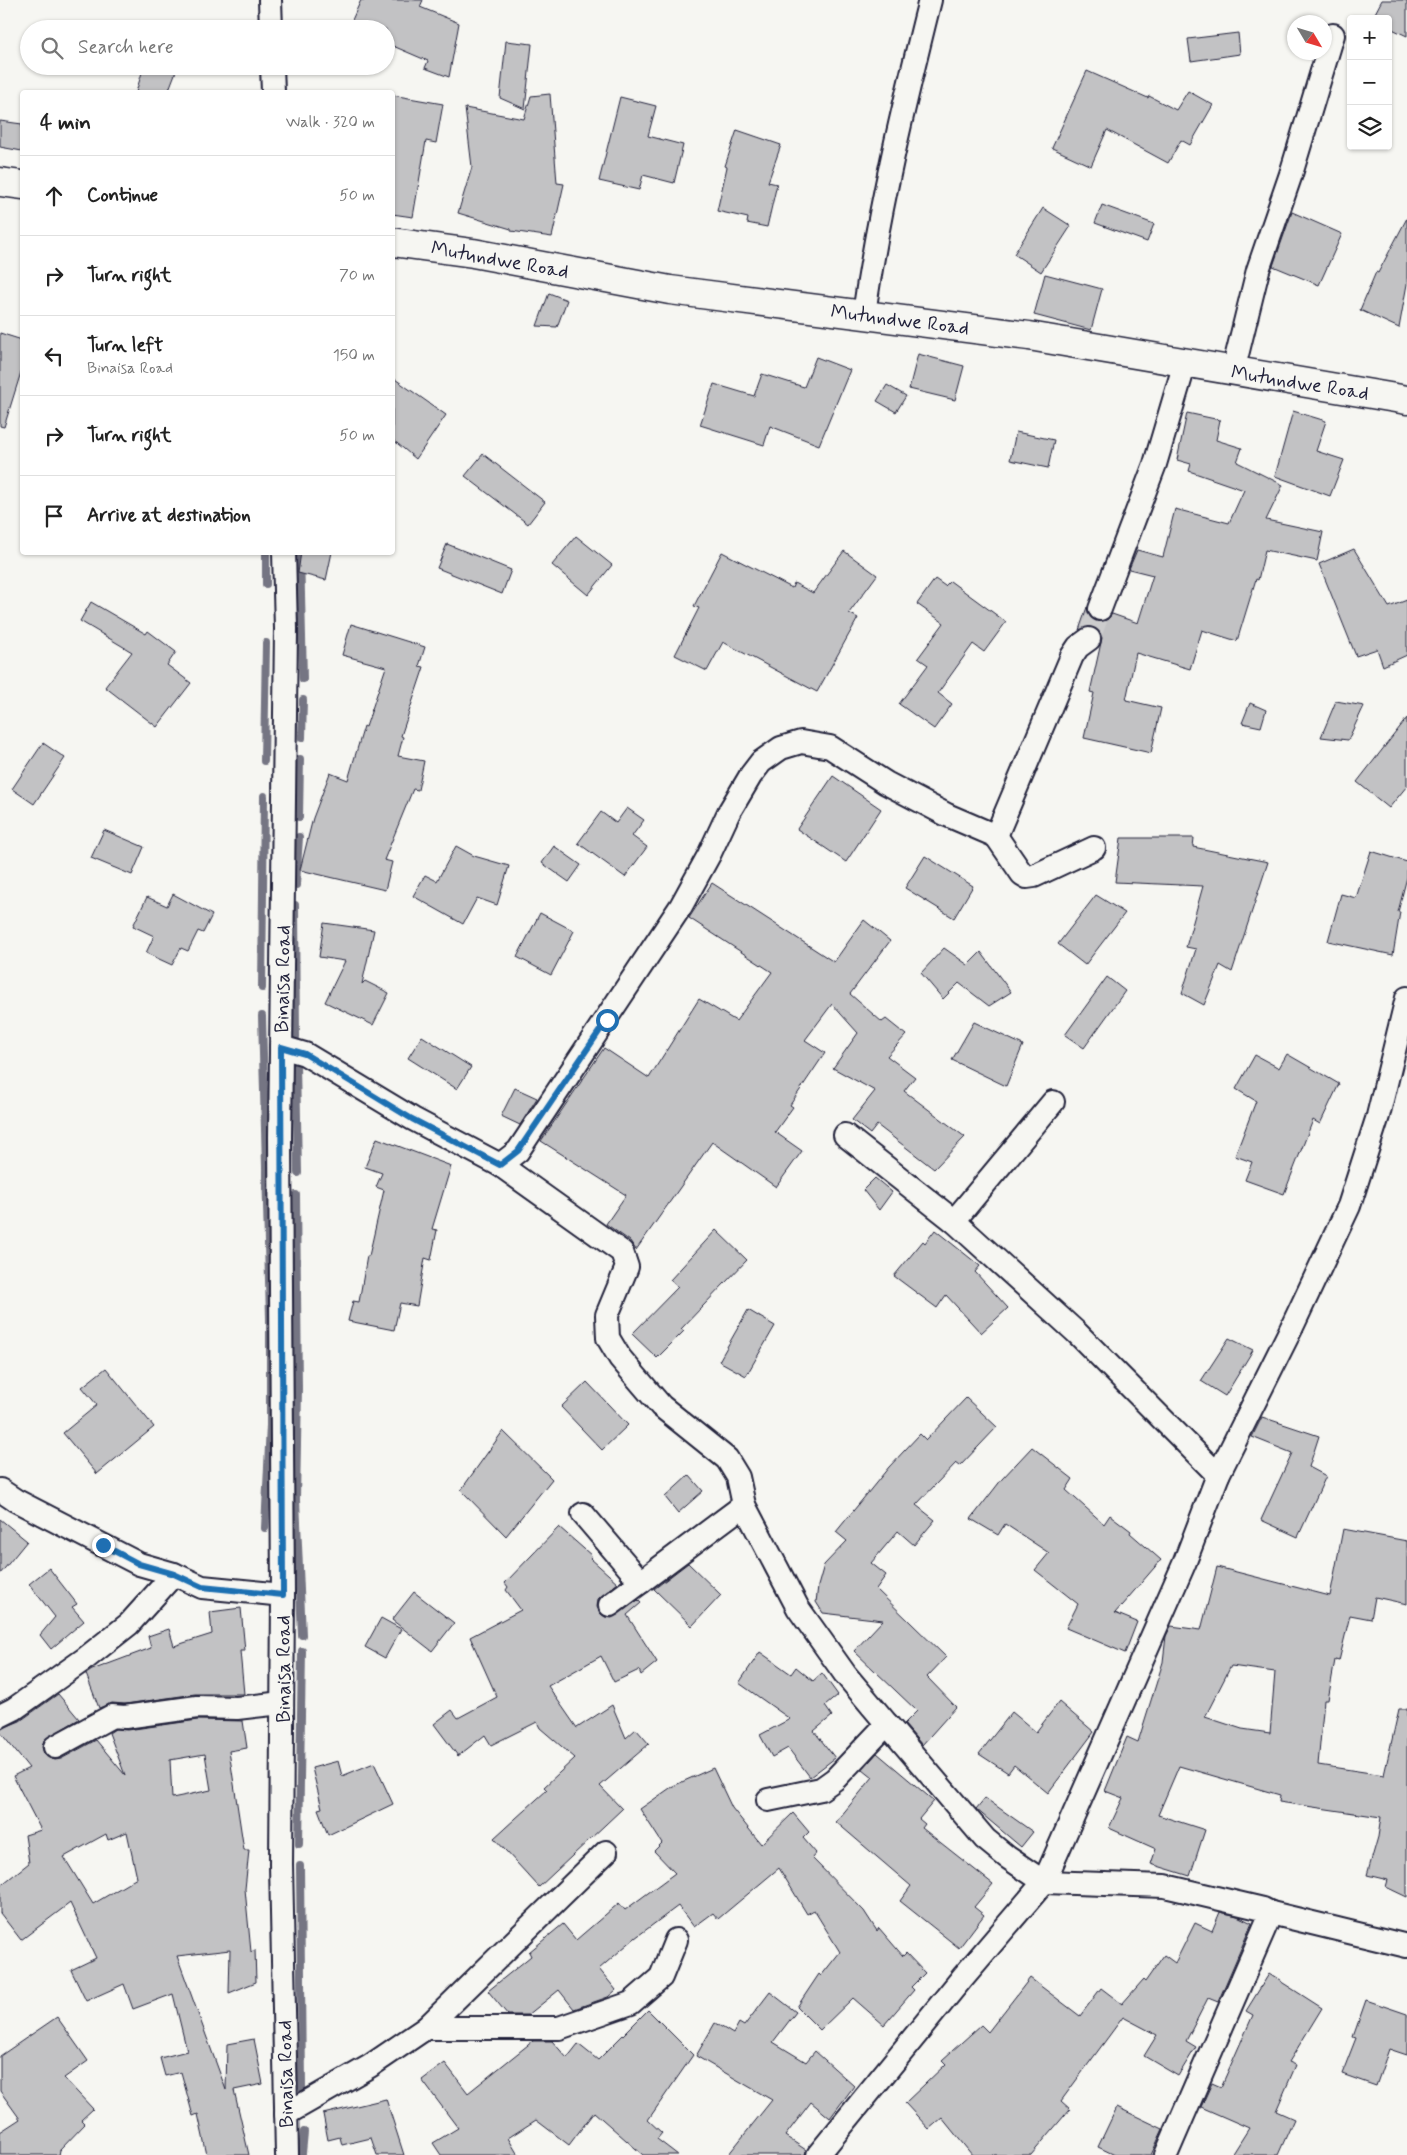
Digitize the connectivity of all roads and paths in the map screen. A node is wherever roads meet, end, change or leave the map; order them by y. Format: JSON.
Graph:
{"nodes":[{"id":1,"x":270,"y":0,"type":"edge"},
{"id":2,"x":930,"y":0,"type":"edge"},
{"id":3,"x":271,"y":20,"type":"edge"},
{"id":4,"x":1325,"y":60,"type":"edge"},
{"id":5,"x":272,"y":75,"type":"edge"},
{"id":6,"x":272,"y":90,"type":"edge"},
{"id":7,"x":0,"y":182,"type":"edge"},
{"id":8,"x":20,"y":186,"type":"edge"},
{"id":9,"x":395,"y":242,"type":"edge"},
{"id":10,"x":864,"y":314,"type":"junction"},
{"id":11,"x":1185,"y":363,"type":"junction"},
{"id":12,"x":1233,"y":371,"type":"junction"},
{"id":13,"x":1407,"y":400,"type":"edge"},
{"id":14,"x":284,"y":555,"type":"edge"},
{"id":15,"x":1100,"y":610,"type":"tunnel mouth"},
{"id":16,"x":1088,"y":639,"type":"tunnel mouth"},
{"id":17,"x":996,"y":836,"type":"junction"},
{"id":18,"x":1094,"y":848,"type":"dead end"},
{"id":19,"x":1407,"y":998,"type":"edge"},
{"id":20,"x":281,"y":1047,"type":"junction"},
{"id":21,"x":1053,"y":1102,"type":"dead end"},
{"id":22,"x":845,"y":1135,"type":"dead end"},
{"id":23,"x":500,"y":1165,"type":"junction"},
{"id":24,"x":954,"y":1221,"type":"junction"},
{"id":25,"x":1218,"y":1475,"type":"junction"},
{"id":26,"x":5,"y":1498,"type":"edge"},
{"id":27,"x":744,"y":1506,"type":"junction"},
{"id":28,"x":583,"y":1514,"type":"dead end"},
{"id":29,"x":174,"y":1574,"type":"junction"},
{"id":30,"x":641,"y":1582,"type":"junction"},
{"id":31,"x":283,"y":1595,"type":"junction"},
{"id":32,"x":610,"y":1605,"type":"dead end"},
{"id":33,"x":282,"y":1703,"type":"junction"},
{"id":34,"x":0,"y":1716,"type":"edge"},
{"id":35,"x":887,"y":1724,"type":"junction"},
{"id":36,"x":55,"y":1747,"type":"dead end"},
{"id":37,"x":768,"y":1800,"type":"dead end"},
{"id":38,"x":606,"y":1852,"type":"dead end"},
{"id":39,"x":1044,"y":1882,"type":"junction"},
{"id":40,"x":1271,"y":1913,"type":"junction"},
{"id":41,"x":676,"y":1940,"type":"dead end"},
{"id":42,"x":1407,"y":1946,"type":"edge"},
{"id":43,"x":426,"y":2028,"type":"junction"},
{"id":44,"x":286,"y":2114,"type":"junction"},
{"id":45,"x":286,"y":2155,"type":"edge"},
{"id":46,"x":818,"y":2155,"type":"edge"},
{"id":47,"x":1166,"y":2155,"type":"edge"}],
"edges":[{"from":1,"to":3,"type":"street"},
{"from":2,"to":10,"type":"street"},
{"from":4,"to":12,"type":"street"},
{"from":5,"to":6,"type":"street"},
{"from":7,"to":8,"type":"main road"},
{"from":9,"to":10,"type":"main road","name":"Mutundwe Road"},
{"from":10,"to":11,"type":"main road","name":"Mutundwe Road"},
{"from":11,"to":12,"type":"main road","name":"Mutundwe Road"},
{"from":11,"to":15,"type":"street"},
{"from":12,"to":13,"type":"main road","name":"Mutundwe Road"},
{"from":14,"to":20,"type":"street","name":"Binaisa Road"},
{"from":16,"to":17,"type":"street"},
{"from":17,"to":18,"type":"street"},
{"from":17,"to":23,"type":"street"},
{"from":19,"to":25,"type":"street"},
{"from":20,"to":23,"type":"street"},
{"from":20,"to":31,"type":"street","name":"Binaisa Road"},
{"from":21,"to":24,"type":"street"},
{"from":22,"to":24,"type":"street"},
{"from":23,"to":27,"type":"street"},
{"from":24,"to":25,"type":"street"},
{"from":25,"to":39,"type":"street"},
{"from":26,"to":29,"type":"street"},
{"from":27,"to":30,"type":"street"},
{"from":27,"to":35,"type":"street"},
{"from":28,"to":30,"type":"street"},
{"from":29,"to":31,"type":"street"},
{"from":29,"to":34,"type":"street"},
{"from":30,"to":32,"type":"street"},
{"from":31,"to":33,"type":"street","name":"Binaisa Road"},
{"from":33,"to":36,"type":"street"},
{"from":33,"to":44,"type":"street","name":"Binaisa Road"},
{"from":35,"to":37,"type":"street"},
{"from":35,"to":39,"type":"street"},
{"from":38,"to":43,"type":"street"},
{"from":39,"to":40,"type":"street"},
{"from":39,"to":46,"type":"street"},
{"from":40,"to":42,"type":"street"},
{"from":40,"to":47,"type":"street"},
{"from":41,"to":43,"type":"street"},
{"from":43,"to":44,"type":"street"},
{"from":44,"to":45,"type":"street","name":"Binaisa Road"}]}
